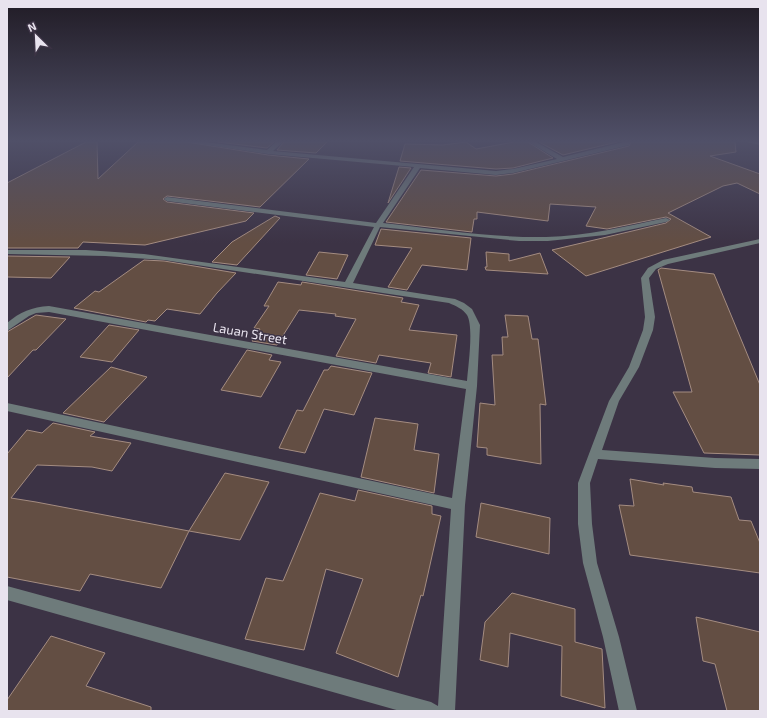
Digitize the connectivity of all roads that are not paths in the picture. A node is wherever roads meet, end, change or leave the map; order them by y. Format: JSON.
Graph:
{"nodes":[{"id":1,"x":412,"y":176,"type":"edge"},
{"id":2,"x":167,"y":199,"type":"dead end"},
{"id":3,"x":666,"y":220,"type":"dead end"},
{"id":4,"x":378,"y":225,"type":"junction"},
{"id":5,"x":760,"y":241,"type":"edge"},
{"id":6,"x":7,"y":252,"type":"edge"},
{"id":7,"x":348,"y":284,"type":"junction"},
{"id":8,"x":7,"y":328,"type":"edge"},
{"id":9,"x":472,"y":386,"type":"junction"},
{"id":10,"x":7,"y":407,"type":"edge"},
{"id":11,"x":594,"y":454,"type":"junction"},
{"id":12,"x":760,"y":464,"type":"edge"},
{"id":13,"x":458,"y":505,"type":"junction"},
{"id":14,"x":7,"y":593,"type":"edge"},
{"id":15,"x":431,"y":711,"type":"edge"},
{"id":16,"x":446,"y":711,"type":"edge"},
{"id":17,"x":628,"y":711,"type":"edge"}],
"edges":[{"from":1,"to":4,"type":"street"},
{"from":2,"to":4,"type":"street"},
{"from":3,"to":4,"type":"street"},
{"from":4,"to":7,"type":"street"},
{"from":5,"to":11,"type":"street"},
{"from":6,"to":7,"type":"street"},
{"from":7,"to":9,"type":"street"},
{"from":8,"to":9,"type":"street","name":"Lauan Street"},
{"from":9,"to":13,"type":"street"},
{"from":10,"to":13,"type":"street"},
{"from":11,"to":12,"type":"street"},
{"from":11,"to":17,"type":"street"},
{"from":13,"to":16,"type":"street"},
{"from":14,"to":15,"type":"street"}]}
